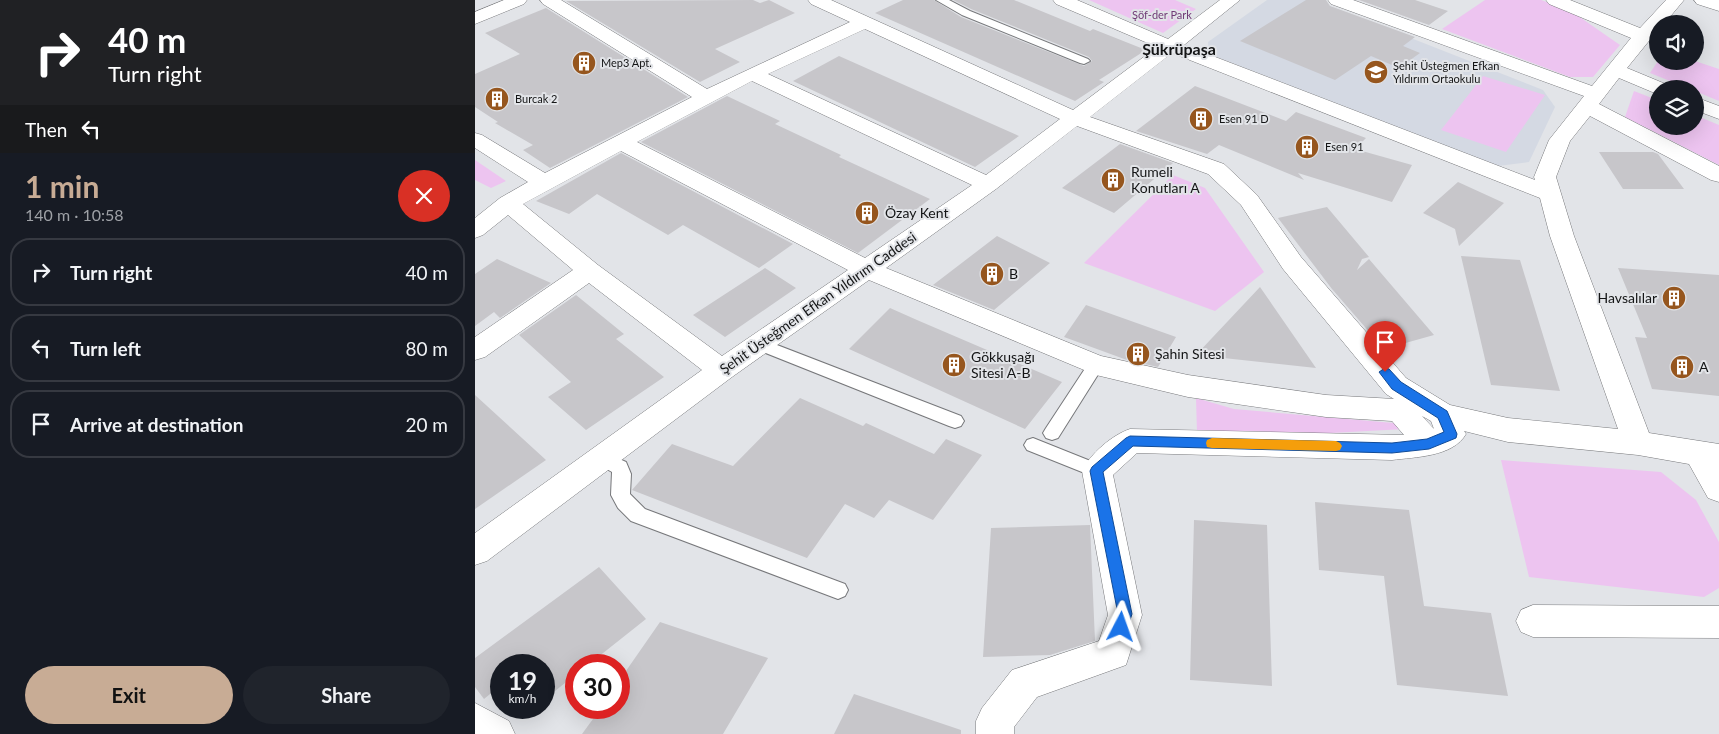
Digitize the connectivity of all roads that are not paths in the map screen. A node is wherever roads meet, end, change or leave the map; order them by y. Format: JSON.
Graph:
{"nodes":[{"id":1,"x":518,"y":0,"type":"edge"},
{"id":2,"x":549,"y":0,"type":"edge"},
{"id":3,"x":817,"y":0,"type":"edge"},
{"id":4,"x":941,"y":0,"type":"edge"},
{"id":5,"x":1062,"y":0,"type":"edge"},
{"id":6,"x":1199,"y":0,"type":"edge"},
{"id":7,"x":1337,"y":0,"type":"edge"},
{"id":8,"x":1555,"y":0,"type":"edge"},
{"id":9,"x":1675,"y":0,"type":"edge"},
{"id":10,"x":1703,"y":0,"type":"edge"},
{"id":11,"x":1225,"y":4,"type":"edge"},
{"id":12,"x":1719,"y":6,"type":"edge"},
{"id":13,"x":856,"y":13,"type":"junction"},
{"id":14,"x":475,"y":19,"type":"edge"},
{"id":15,"x":1643,"y":36,"type":"junction"},
{"id":16,"x":1170,"y":46,"type":"junction"},
{"id":17,"x":1084,"y":61,"type":"dead end"},
{"id":18,"x":1615,"y":70,"type":"junction"},
{"id":19,"x":752,"y":74,"type":"junction"},
{"id":20,"x":1649,"y":84,"type":"edge"},
{"id":21,"x":706,"y":97,"type":"junction"},
{"id":22,"x":1591,"y":100,"type":"junction"},
{"id":23,"x":1704,"y":107,"type":"edge"},
{"id":24,"x":1719,"y":113,"type":"edge"},
{"id":25,"x":1074,"y":118,"type":"junction"},
{"id":26,"x":475,"y":139,"type":"edge"},
{"id":27,"x":622,"y":143,"type":"junction"},
{"id":28,"x":1719,"y":175,"type":"edge"},
{"id":29,"x":543,"y":182,"type":"junction"},
{"id":30,"x":988,"y":184,"type":"junction"},
{"id":31,"x":1550,"y":194,"type":"junction"},
{"id":32,"x":509,"y":203,"type":"junction"},
{"id":33,"x":475,"y":230,"type":"edge"},
{"id":34,"x":866,"y":269,"type":"junction"},
{"id":35,"x":589,"y":271,"type":"junction"},
{"id":36,"x":759,"y":344,"type":"junction"},
{"id":37,"x":475,"y":350,"type":"edge"},
{"id":38,"x":1096,"y":365,"type":"junction"},
{"id":39,"x":722,"y":370,"type":"junction"},
{"id":40,"x":1442,"y":414,"type":"junction"},
{"id":41,"x":955,"y":421,"type":"dead end"},
{"id":42,"x":1052,"y":433,"type":"dead end"},
{"id":43,"x":1638,"y":443,"type":"junction"},
{"id":44,"x":1033,"y":444,"type":"dead end"},
{"id":45,"x":1429,"y":444,"type":"junction"},
{"id":46,"x":1709,"y":455,"type":"edge"},
{"id":47,"x":602,"y":458,"type":"junction"},
{"id":48,"x":1097,"y":471,"type":"junction"},
{"id":49,"x":1719,"y":488,"type":"edge"},
{"id":50,"x":475,"y":551,"type":"edge"},
{"id":51,"x":838,"y":590,"type":"dead end"},
{"id":52,"x":1533,"y":621,"type":"dead end"},
{"id":53,"x":1719,"y":622,"type":"edge"},
{"id":54,"x":475,"y":722,"type":"edge"},
{"id":55,"x":496,"y":734,"type":"edge"},
{"id":56,"x":995,"y":734,"type":"edge"}],
"edges":[{"from":1,"to":14,"type":"street"},
{"from":2,"to":21,"type":"street"},
{"from":3,"to":13,"type":"street"},
{"from":4,"to":17,"type":"lane"},
{"from":5,"to":16,"type":"street"},
{"from":6,"to":11,"type":"street"},
{"from":7,"to":22,"type":"street"},
{"from":8,"to":15,"type":"street"},
{"from":9,"to":15,"type":"street"},
{"from":10,"to":12,"type":"street"},
{"from":11,"to":16,"type":"street","name":"Şehit Üsteğmen Efkan Yıldırım Caddesi"},
{"from":13,"to":19,"type":"street"},
{"from":13,"to":25,"type":"street"},
{"from":15,"to":18,"type":"street"},
{"from":16,"to":25,"type":"street","name":"Şehit Üsteğmen Efkan Yıldırım Caddesi"},
{"from":16,"to":31,"type":"street"},
{"from":18,"to":20,"type":"street"},
{"from":18,"to":22,"type":"street"},
{"from":19,"to":21,"type":"street"},
{"from":19,"to":30,"type":"street"},
{"from":21,"to":27,"type":"street"},
{"from":22,"to":28,"type":"street"},
{"from":22,"to":31,"type":"street"},
{"from":23,"to":24,"type":"street"},
{"from":25,"to":30,"type":"street","name":"Şehit Üsteğmen Efkan Yıldırım Caddesi"},
{"from":25,"to":40,"type":"street"},
{"from":26,"to":29,"type":"street"},
{"from":27,"to":29,"type":"street"},
{"from":27,"to":34,"type":"street"},
{"from":29,"to":32,"type":"street"},
{"from":30,"to":34,"type":"street","name":"Şehit Üsteğmen Efkan Yıldırım Caddesi"},
{"from":31,"to":43,"type":"street"},
{"from":32,"to":33,"type":"street"},
{"from":32,"to":35,"type":"street"},
{"from":34,"to":36,"type":"street","name":"Şehit Üsteğmen Efkan Yıldırım Caddesi"},
{"from":34,"to":38,"type":"street"},
{"from":35,"to":37,"type":"street"},
{"from":35,"to":39,"type":"street"},
{"from":36,"to":39,"type":"street","name":"Şehit Üsteğmen Efkan Yıldırım Caddesi"},
{"from":36,"to":41,"type":"lane"},
{"from":38,"to":42,"type":"lane"},
{"from":38,"to":45,"type":"street"},
{"from":39,"to":47,"type":"street","name":"Şehit Üsteğmen Efkan Yıldırım Caddesi"},
{"from":40,"to":43,"type":"street"},
{"from":40,"to":45,"type":"street"},
{"from":43,"to":46,"type":"street"},
{"from":44,"to":48,"type":"lane"},
{"from":45,"to":48,"type":"street"},
{"from":46,"to":49,"type":"street"},
{"from":47,"to":50,"type":"street","name":"Şehit Üsteğmen Efkan Yıldırım Caddesi"},
{"from":47,"to":51,"type":"lane"},
{"from":48,"to":56,"type":"street"},
{"from":52,"to":53,"type":"street"},
{"from":54,"to":55,"type":"street"}]}
